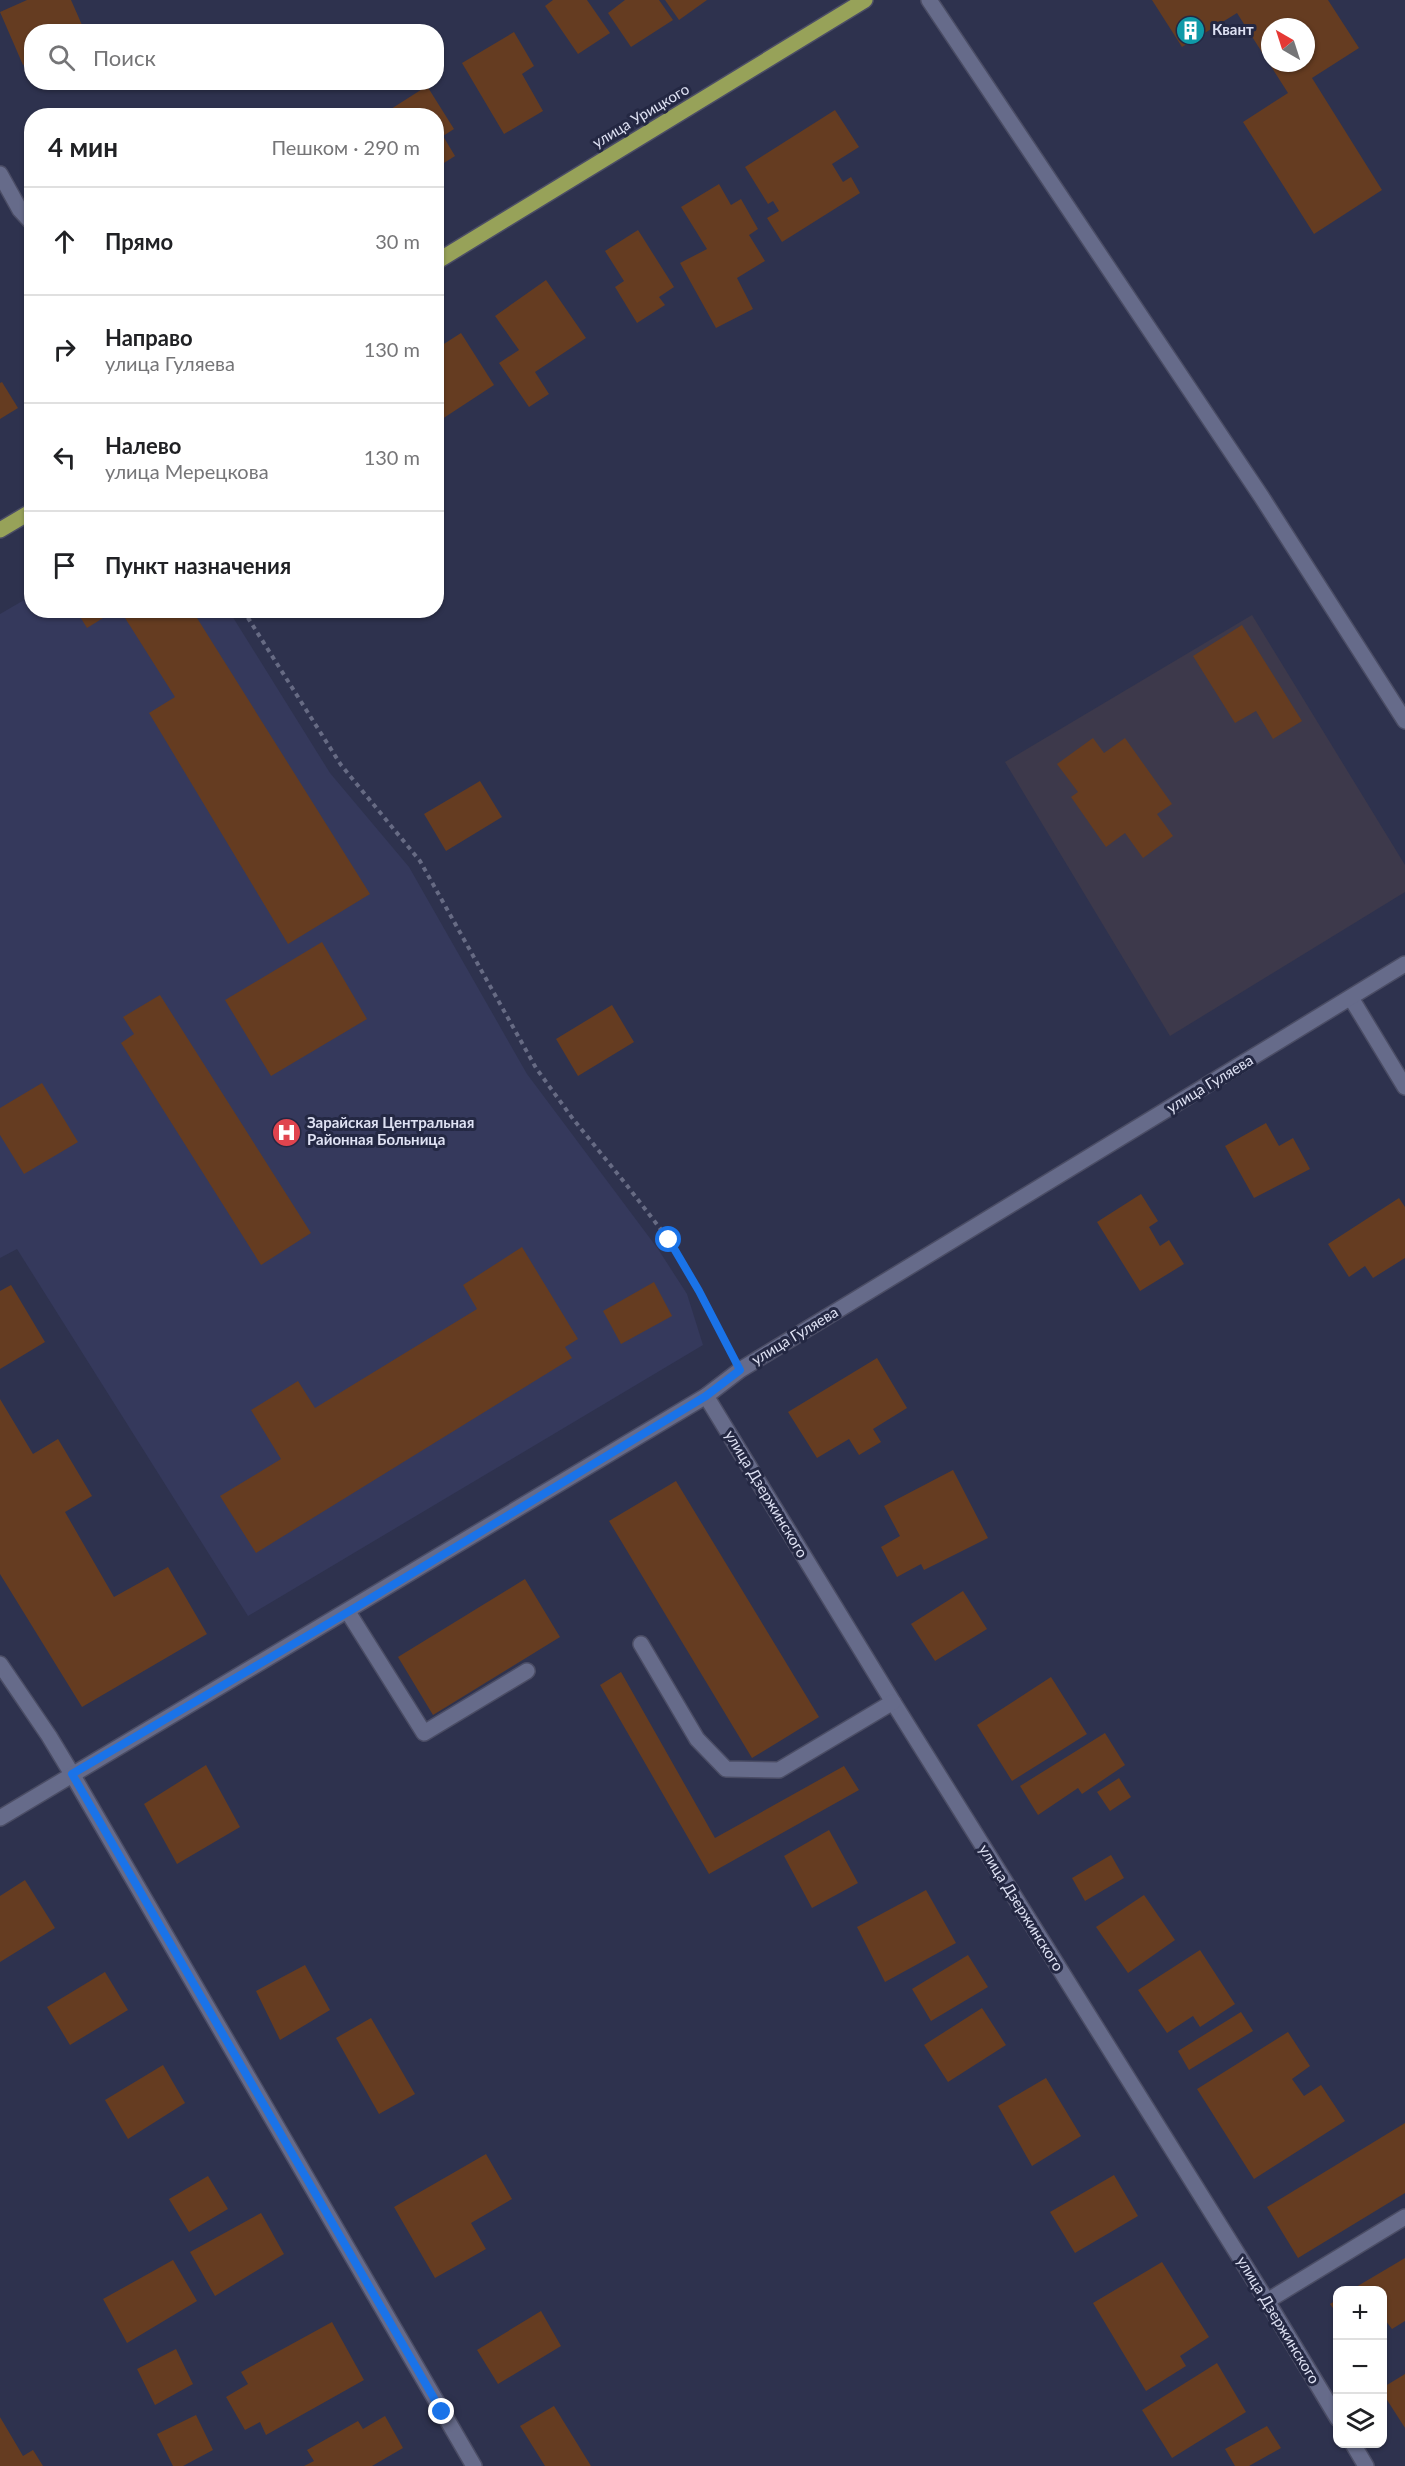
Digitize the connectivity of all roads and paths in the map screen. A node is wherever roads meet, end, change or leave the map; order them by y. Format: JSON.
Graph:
{"nodes":[{"id":1,"x":865,"y":0,"type":"edge"},
{"id":2,"x":929,"y":0,"type":"edge"},
{"id":3,"x":0,"y":174,"type":"edge"},
{"id":4,"x":24,"y":214,"type":"edge"},
{"id":5,"x":444,"y":257,"type":"edge"},
{"id":6,"x":24,"y":516,"type":"edge"},
{"id":7,"x":0,"y":530,"type":"edge"},
{"id":8,"x":248,"y":618,"type":"edge"},
{"id":9,"x":1405,"y":721,"type":"edge"},
{"id":10,"x":1405,"y":964,"type":"edge"},
{"id":11,"x":1351,"y":998,"type":"junction"},
{"id":12,"x":1405,"y":1087,"type":"edge"},
{"id":13,"x":740,"y":1370,"type":"junction"},
{"id":14,"x":706,"y":1396,"type":"junction"},
{"id":15,"x":348,"y":1612,"type":"junction"},
{"id":16,"x":641,"y":1644,"type":"dead end"},
{"id":17,"x":0,"y":1664,"type":"edge"},
{"id":18,"x":527,"y":1671,"type":"dead end"},
{"id":19,"x":893,"y":1702,"type":"junction"},
{"id":20,"x":72,"y":1774,"type":"junction"},
{"id":21,"x":0,"y":1818,"type":"edge"},
{"id":22,"x":1405,"y":2217,"type":"edge"},
{"id":23,"x":1267,"y":2301,"type":"junction"},
{"id":24,"x":1333,"y":2410,"type":"edge"},
{"id":25,"x":1355,"y":2448,"type":"edge"},
{"id":26,"x":474,"y":2466,"type":"edge"},
{"id":27,"x":1366,"y":2466,"type":"edge"}],
"edges":[{"from":1,"to":5,"type":"main road","name":"улица Урицкого"},
{"from":2,"to":9,"type":"street"},
{"from":3,"to":4,"type":"street"},
{"from":6,"to":7,"type":"main road"},
{"from":8,"to":13,"type":"path"},
{"from":10,"to":11,"type":"street","name":"улица Гуляева"},
{"from":11,"to":12,"type":"street"},
{"from":11,"to":13,"type":"street","name":"улица Гуляева"},
{"from":13,"to":14,"type":"street","name":"улица Гуляева"},
{"from":14,"to":15,"type":"street","name":"улица Гуляева"},
{"from":14,"to":19,"type":"street","name":"улица Дзержинского"},
{"from":15,"to":18,"type":"street"},
{"from":15,"to":20,"type":"street","name":"улица Гуляева"},
{"from":16,"to":19,"type":"street"},
{"from":17,"to":20,"type":"street"},
{"from":19,"to":23,"type":"street","name":"улица Дзержинского"},
{"from":20,"to":21,"type":"street","name":"улица Гуляева"},
{"from":20,"to":26,"type":"street"},
{"from":22,"to":23,"type":"street"},
{"from":23,"to":24,"type":"street","name":"улица Дзержинского"},
{"from":25,"to":27,"type":"street"}]}
